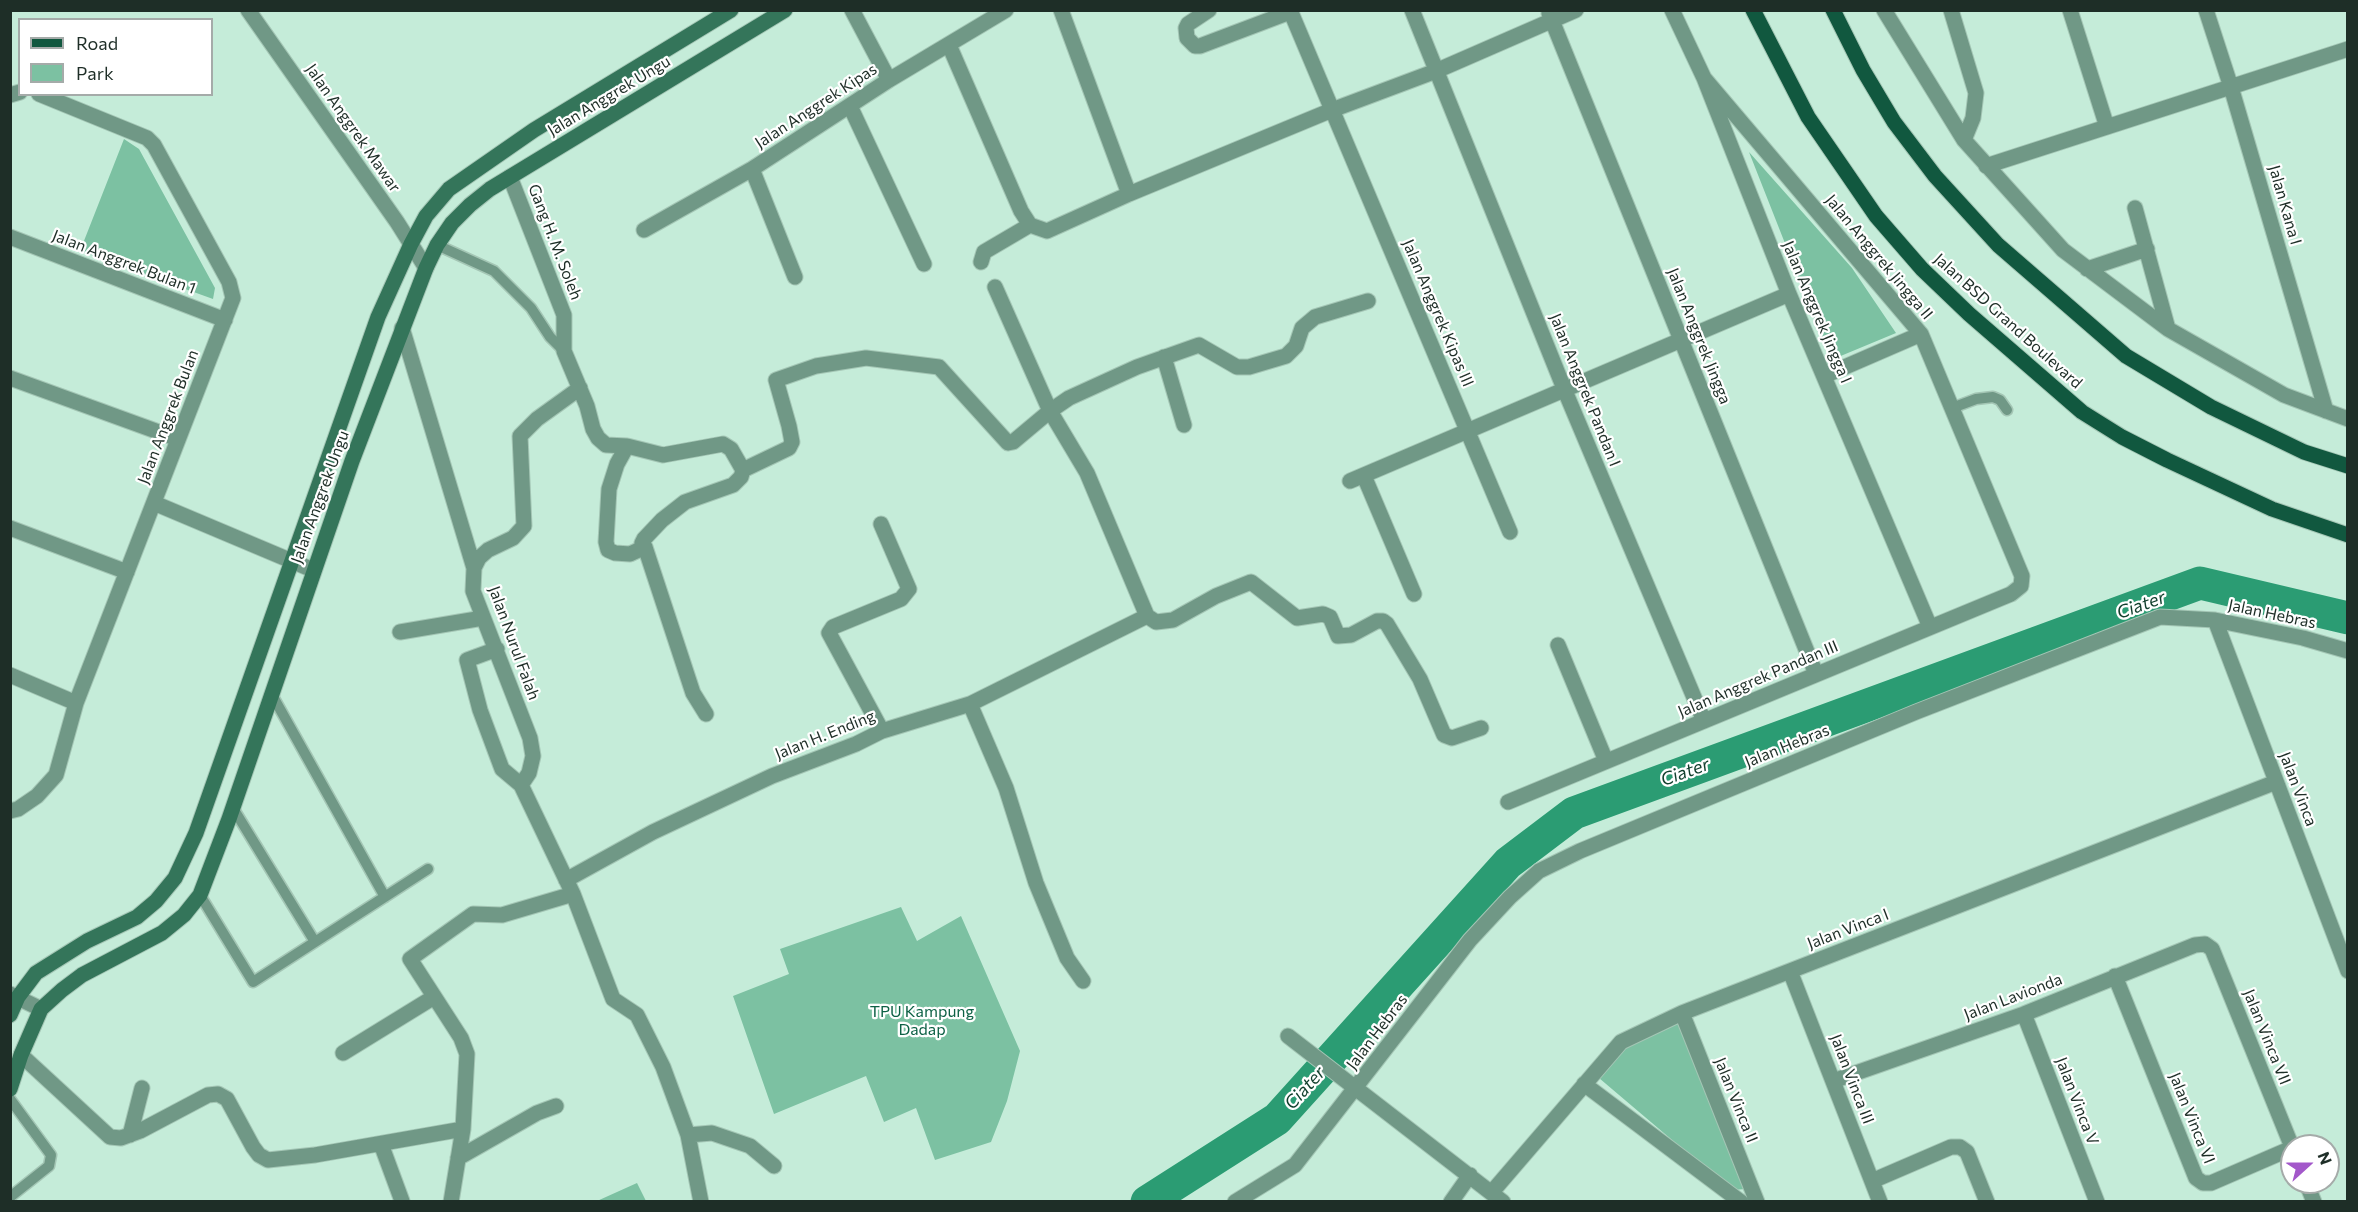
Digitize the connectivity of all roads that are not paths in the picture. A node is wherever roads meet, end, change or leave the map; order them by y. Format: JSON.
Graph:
{"nodes":[{"id":1,"x":248,"y":10,"type":"edge"},
{"id":2,"x":731,"y":10,"type":"edge"},
{"id":3,"x":785,"y":10,"type":"edge"},
{"id":4,"x":852,"y":10,"type":"edge"},
{"id":5,"x":1006,"y":10,"type":"edge"},
{"id":6,"x":1061,"y":10,"type":"edge"},
{"id":7,"x":1209,"y":10,"type":"edge"},
{"id":8,"x":1412,"y":10,"type":"edge"},
{"id":9,"x":1576,"y":10,"type":"edge"},
{"id":10,"x":1672,"y":10,"type":"edge"},
{"id":11,"x":1753,"y":10,"type":"edge"},
{"id":12,"x":1833,"y":10,"type":"edge"},
{"id":13,"x":1884,"y":10,"type":"edge"},
{"id":14,"x":1950,"y":10,"type":"edge"},
{"id":15,"x":2070,"y":10,"type":"edge"},
{"id":16,"x":2206,"y":10,"type":"edge"},
{"id":17,"x":1290,"y":11,"type":"edge"},
{"id":18,"x":1550,"y":15,"type":"edge"},
{"id":19,"x":949,"y":45,"type":"junction"},
{"id":20,"x":2348,"y":49,"type":"edge"},
{"id":21,"x":1436,"y":71,"type":"junction"},
{"id":22,"x":1704,"y":78,"type":"junction"},
{"id":23,"x":889,"y":80,"type":"junction"},
{"id":24,"x":2231,"y":87,"type":"junction"},
{"id":25,"x":44,"y":96,"type":"edge"},
{"id":26,"x":850,"y":106,"type":"junction"},
{"id":27,"x":1332,"y":110,"type":"junction"},
{"id":28,"x":2107,"y":127,"type":"junction"},
{"id":29,"x":1964,"y":140,"type":"junction"},
{"id":30,"x":1986,"y":166,"type":"junction"},
{"id":31,"x":752,"y":169,"type":"junction"},
{"id":32,"x":510,"y":177,"type":"junction"},
{"id":33,"x":1129,"y":194,"type":"junction"},
{"id":34,"x":2135,"y":208,"type":"dead end"},
{"id":35,"x":1030,"y":225,"type":"junction"},
{"id":36,"x":644,"y":230,"type":"dead end"},
{"id":37,"x":10,"y":237,"type":"edge"},
{"id":38,"x":411,"y":244,"type":"junction"},
{"id":39,"x":437,"y":245,"type":"junction"},
{"id":40,"x":2147,"y":249,"type":"junction"},
{"id":41,"x":981,"y":262,"type":"dead end"},
{"id":42,"x":924,"y":264,"type":"dead end"},
{"id":43,"x":426,"y":268,"type":"junction"},
{"id":44,"x":2087,"y":269,"type":"junction"},
{"id":45,"x":795,"y":277,"type":"dead end"},
{"id":46,"x":995,"y":287,"type":"dead end"},
{"id":47,"x":1790,"y":294,"type":"junction"},
{"id":48,"x":1368,"y":301,"type":"dead end"},
{"id":49,"x":225,"y":320,"type":"junction"},
{"id":50,"x":402,"y":328,"type":"junction"},
{"id":51,"x":2168,"y":328,"type":"junction"},
{"id":52,"x":1922,"y":334,"type":"junction"},
{"id":53,"x":1681,"y":340,"type":"junction"},
{"id":54,"x":564,"y":351,"type":"junction"},
{"id":55,"x":1164,"y":357,"type":"junction"},
{"id":56,"x":1824,"y":376,"type":"junction"},
{"id":57,"x":10,"y":378,"type":"edge"},
{"id":58,"x":580,"y":388,"type":"junction"},
{"id":59,"x":1565,"y":391,"type":"junction"},
{"id":60,"x":1952,"y":408,"type":"junction"},
{"id":61,"x":2007,"y":410,"type":"dead end"},
{"id":62,"x":1050,"y":411,"type":"junction"},
{"id":63,"x":2326,"y":411,"type":"junction"},
{"id":64,"x":2348,"y":419,"type":"edge"},
{"id":65,"x":1184,"y":425,"type":"dead end"},
{"id":66,"x":1469,"y":432,"type":"junction"},
{"id":67,"x":178,"y":439,"type":"junction"},
{"id":68,"x":627,"y":446,"type":"junction"},
{"id":69,"x":2348,"y":466,"type":"edge"},
{"id":70,"x":743,"y":470,"type":"junction"},
{"id":71,"x":1364,"y":476,"type":"junction"},
{"id":72,"x":1350,"y":481,"type":"dead end"},
{"id":73,"x":154,"y":503,"type":"junction"},
{"id":74,"x":881,"y":524,"type":"dead end"},
{"id":75,"x":10,"y":528,"type":"edge"},
{"id":76,"x":1510,"y":532,"type":"dead end"},
{"id":77,"x":2348,"y":535,"type":"edge"},
{"id":78,"x":645,"y":547,"type":"junction"},
{"id":79,"x":291,"y":561,"type":"junction"},
{"id":80,"x":474,"y":568,"type":"junction"},
{"id":81,"x":313,"y":570,"type":"junction"},
{"id":82,"x":127,"y":572,"type":"junction"},
{"id":83,"x":2021,"y":586,"type":"joint"},
{"id":84,"x":1414,"y":594,"type":"dead end"},
{"id":85,"x":1147,"y":616,"type":"junction"},
{"id":86,"x":483,"y":618,"type":"junction"},
{"id":87,"x":2215,"y":620,"type":"junction"},
{"id":88,"x":1930,"y":627,"type":"junction"},
{"id":89,"x":400,"y":632,"type":"dead end"},
{"id":90,"x":1558,"y":645,"type":"dead end"},
{"id":91,"x":496,"y":649,"type":"junction"},
{"id":92,"x":2348,"y":651,"type":"edge"},
{"id":93,"x":1816,"y":674,"type":"junction"},
{"id":94,"x":10,"y":675,"type":"edge"},
{"id":95,"x":271,"y":693,"type":"junction"},
{"id":96,"x":76,"y":703,"type":"junction"},
{"id":97,"x":970,"y":704,"type":"junction"},
{"id":98,"x":706,"y":714,"type":"dead end"},
{"id":99,"x":1704,"y":721,"type":"junction"},
{"id":100,"x":1481,"y":728,"type":"dead end"},
{"id":101,"x":882,"y":730,"type":"junction"},
{"id":102,"x":1606,"y":761,"type":"junction"},
{"id":103,"x":2276,"y":782,"type":"junction"},
{"id":104,"x":521,"y":785,"type":"junction"},
{"id":105,"x":1508,"y":802,"type":"dead end"},
{"id":106,"x":233,"y":808,"type":"junction"},
{"id":107,"x":10,"y":811,"type":"edge"},
{"id":108,"x":428,"y":869,"type":"dead end"},
{"id":109,"x":570,"y":887,"type":"junction"},
{"id":110,"x":200,"y":895,"type":"junction"},
{"id":111,"x":385,"y":897,"type":"junction"},
{"id":112,"x":315,"y":942,"type":"junction"},
{"id":113,"x":2205,"y":944,"type":"joint"},
{"id":114,"x":1790,"y":970,"type":"junction"},
{"id":115,"x":2348,"y":970,"type":"edge"},
{"id":116,"x":2115,"y":976,"type":"junction"},
{"id":117,"x":1083,"y":981,"type":"dead end"},
{"id":118,"x":14,"y":995,"type":"edge"},
{"id":119,"x":434,"y":997,"type":"junction"},
{"id":120,"x":42,"y":1009,"type":"junction"},
{"id":121,"x":1682,"y":1013,"type":"junction"},
{"id":122,"x":2024,"y":1014,"type":"junction"},
{"id":123,"x":10,"y":1015,"type":"edge"},
{"id":124,"x":1288,"y":1036,"type":"dead end"},
{"id":125,"x":343,"y":1053,"type":"dead end"},
{"id":126,"x":21,"y":1055,"type":"junction"},
{"id":127,"x":1833,"y":1081,"type":"junction"},
{"id":128,"x":1584,"y":1084,"type":"junction"},
{"id":129,"x":142,"y":1088,"type":"dead end"},
{"id":130,"x":10,"y":1089,"type":"edge"},
{"id":131,"x":1356,"y":1089,"type":"junction"},
{"id":132,"x":10,"y":1099,"type":"edge"},
{"id":133,"x":556,"y":1106,"type":"dead end"},
{"id":134,"x":463,"y":1129,"type":"junction"},
{"id":135,"x":2286,"y":1134,"type":"edge"},
{"id":136,"x":130,"y":1135,"type":"junction"},
{"id":137,"x":688,"y":1135,"type":"junction"},
{"id":138,"x":381,"y":1144,"type":"junction"},
{"id":139,"x":2280,"y":1153,"type":"edge"},
{"id":140,"x":458,"y":1158,"type":"junction"},
{"id":141,"x":774,"y":1166,"type":"dead end"},
{"id":142,"x":1470,"y":1175,"type":"junction"},
{"id":143,"x":1872,"y":1181,"type":"junction"},
{"id":144,"x":10,"y":1197,"type":"edge"},
{"id":145,"x":1498,"y":1197,"type":"edge"},
{"id":146,"x":402,"y":1201,"type":"edge"},
{"id":147,"x":451,"y":1202,"type":"edge"},
{"id":148,"x":701,"y":1202,"type":"edge"},
{"id":149,"x":1235,"y":1202,"type":"edge"},
{"id":150,"x":1451,"y":1202,"type":"edge"},
{"id":151,"x":1741,"y":1202,"type":"edge"},
{"id":152,"x":1757,"y":1202,"type":"edge"},
{"id":153,"x":1880,"y":1202,"type":"edge"},
{"id":154,"x":1987,"y":1202,"type":"edge"},
{"id":155,"x":2097,"y":1202,"type":"edge"}],
"edges":[{"from":1,"to":38,"type":"street","name":"Jalan Anggrek Mawar"},
{"from":2,"to":38,"type":"street","name":"Jalan Anggrek Ungu"},
{"from":3,"to":32,"type":"street","name":"Jalan Anggrek Ungu"},
{"from":4,"to":23,"type":"street"},
{"from":5,"to":19,"type":"street","name":"Jalan Anggrek Kipas"},
{"from":6,"to":33,"type":"street"},
{"from":7,"to":17,"type":"street"},
{"from":8,"to":21,"type":"street"},
{"from":9,"to":18,"type":"street"},
{"from":10,"to":22,"type":"street","name":"Jalan Anggrek Jingga I"},
{"from":11,"to":77,"type":"main road","name":"Jalan BSD Grand Boulevard"},
{"from":12,"to":69,"type":"main road"},
{"from":13,"to":29,"type":"street"},
{"from":14,"to":29,"type":"street"},
{"from":15,"to":28,"type":"street"},
{"from":16,"to":24,"type":"street","name":"Jalan Kana I"},
{"from":17,"to":27,"type":"street","name":"Jalan Anggrek Kipas III"},
{"from":18,"to":21,"type":"street"},
{"from":18,"to":53,"type":"street","name":"Jalan Anggrek Jingga"},
{"from":19,"to":23,"type":"street","name":"Jalan Anggrek Kipas"},
{"from":19,"to":35,"type":"street"},
{"from":20,"to":24,"type":"street"},
{"from":21,"to":27,"type":"street"},
{"from":21,"to":59,"type":"street","name":"Jalan Anggrek Pandan I"},
{"from":22,"to":47,"type":"street","name":"Jalan Anggrek Jingga I"},
{"from":22,"to":52,"type":"street","name":"Jalan Anggrek Jingga II"},
{"from":23,"to":26,"type":"street","name":"Jalan Anggrek Kipas"},
{"from":24,"to":28,"type":"street"},
{"from":24,"to":63,"type":"street","name":"Jalan Kana I"},
{"from":25,"to":49,"type":"street","name":"Jalan Anggrek Bulan"},
{"from":26,"to":31,"type":"street","name":"Jalan Anggrek Kipas"},
{"from":26,"to":42,"type":"street"},
{"from":27,"to":33,"type":"street"},
{"from":27,"to":66,"type":"street","name":"Jalan Anggrek Kipas III"},
{"from":28,"to":30,"type":"street"},
{"from":29,"to":30,"type":"street"},
{"from":30,"to":44,"type":"street"},
{"from":31,"to":36,"type":"street","name":"Jalan Anggrek Kipas"},
{"from":31,"to":45,"type":"street"},
{"from":32,"to":39,"type":"street","name":"Jalan Anggrek Ungu"},
{"from":32,"to":54,"type":"street","name":"Gang H. M. Soleh"},
{"from":33,"to":35,"type":"street"},
{"from":34,"to":40,"type":"street"},
{"from":35,"to":41,"type":"street"},
{"from":37,"to":49,"type":"street","name":"Jalan Anggrek Bulan 1"},
{"from":38,"to":43,"type":"street","name":"Jalan Anggrek Mawar"},
{"from":38,"to":79,"type":"street","name":"Jalan Anggrek Ungu"},
{"from":39,"to":43,"type":"street","name":"Jalan Anggrek Ungu"},
{"from":39,"to":54,"type":"lane"},
{"from":40,"to":44,"type":"street"},
{"from":40,"to":51,"type":"street"},
{"from":43,"to":50,"type":"street","name":"Jalan Anggrek Ungu"},
{"from":44,"to":51,"type":"street"},
{"from":46,"to":62,"type":"street"},
{"from":47,"to":53,"type":"street"},
{"from":47,"to":56,"type":"street","name":"Jalan Anggrek Jingga I"},
{"from":48,"to":55,"type":"street"},
{"from":49,"to":67,"type":"street","name":"Jalan Anggrek Bulan"},
{"from":50,"to":80,"type":"street","name":"Jalan Nurul Falah"},
{"from":50,"to":81,"type":"street","name":"Jalan Anggrek Ungu"},
{"from":51,"to":63,"type":"street"},
{"from":52,"to":56,"type":"street"},
{"from":52,"to":60,"type":"street","name":"Jalan Anggrek Jingga II"},
{"from":53,"to":59,"type":"street"},
{"from":53,"to":93,"type":"street","name":"Jalan Anggrek Jingga"},
{"from":54,"to":58,"type":"street","name":"Gang H. M. Soleh"},
{"from":55,"to":62,"type":"street"},
{"from":55,"to":65,"type":"street"},
{"from":56,"to":88,"type":"street","name":"Jalan Anggrek Jingga I"},
{"from":57,"to":67,"type":"street"},
{"from":58,"to":68,"type":"street","name":"Gang H. M. Soleh"},
{"from":58,"to":80,"type":"street"},
{"from":59,"to":66,"type":"street"},
{"from":59,"to":99,"type":"street","name":"Jalan Anggrek Pandan I"},
{"from":60,"to":61,"type":"lane"},
{"from":60,"to":83,"type":"street","name":"Jalan Anggrek Jingga II"},
{"from":62,"to":70,"type":"street"},
{"from":62,"to":85,"type":"street"},
{"from":63,"to":64,"type":"street"},
{"from":66,"to":71,"type":"street"},
{"from":66,"to":76,"type":"street","name":"Jalan Anggrek Kipas III"},
{"from":67,"to":73,"type":"street","name":"Jalan Anggrek Bulan"},
{"from":68,"to":70,"type":"street","name":"Gang H. M. Soleh"},
{"from":68,"to":78,"type":"street"},
{"from":70,"to":78,"type":"street"},
{"from":71,"to":72,"type":"street"},
{"from":71,"to":84,"type":"street"},
{"from":73,"to":79,"type":"street"},
{"from":73,"to":82,"type":"street","name":"Jalan Anggrek Bulan"},
{"from":74,"to":101,"type":"street"},
{"from":75,"to":82,"type":"street"},
{"from":78,"to":98,"type":"street"},
{"from":79,"to":81,"type":"street"},
{"from":79,"to":118,"type":"street","name":"Jalan Anggrek Ungu"},
{"from":80,"to":86,"type":"street","name":"Jalan Nurul Falah"},
{"from":81,"to":95,"type":"street","name":"Jalan Anggrek Ungu"},
{"from":82,"to":96,"type":"street","name":"Jalan Anggrek Bulan"},
{"from":83,"to":88,"type":"street","name":"Jalan Anggrek Pandan III"},
{"from":85,"to":97,"type":"street","name":"Jalan H. Ending"},
{"from":85,"to":100,"type":"street"},
{"from":86,"to":89,"type":"street"},
{"from":86,"to":91,"type":"street","name":"Jalan Nurul Falah"},
{"from":87,"to":92,"type":"street","name":"Jalan Hebras"},
{"from":87,"to":103,"type":"street","name":"Jalan Vinca"},
{"from":87,"to":131,"type":"street","name":"Jalan Hebras"},
{"from":88,"to":93,"type":"street","name":"Jalan Anggrek Pandan III"},
{"from":90,"to":102,"type":"street"},
{"from":91,"to":104,"type":"street","name":"Jalan Nurul Falah"},
{"from":91,"to":104,"type":"street"},
{"from":93,"to":99,"type":"street","name":"Jalan Anggrek Pandan III"},
{"from":94,"to":96,"type":"street"},
{"from":95,"to":106,"type":"street","name":"Jalan Anggrek Ungu"},
{"from":95,"to":111,"type":"lane"},
{"from":96,"to":107,"type":"street","name":"Jalan Anggrek Bulan"},
{"from":97,"to":101,"type":"street","name":"Jalan H. Ending"},
{"from":97,"to":117,"type":"street"},
{"from":99,"to":102,"type":"street","name":"Jalan Anggrek Pandan III"},
{"from":101,"to":109,"type":"street","name":"Jalan H. Ending"},
{"from":102,"to":105,"type":"street","name":"Jalan Anggrek Pandan III"},
{"from":103,"to":114,"type":"street","name":"Jalan Vinca I"},
{"from":103,"to":115,"type":"street","name":"Jalan Vinca"},
{"from":104,"to":109,"type":"street"},
{"from":106,"to":110,"type":"street","name":"Jalan Anggrek Ungu"},
{"from":106,"to":112,"type":"lane"},
{"from":108,"to":111,"type":"lane"},
{"from":109,"to":119,"type":"street","name":"Jalan H. Ending"},
{"from":109,"to":137,"type":"street"},
{"from":110,"to":112,"type":"lane"},
{"from":110,"to":120,"type":"street","name":"Jalan Anggrek Ungu"},
{"from":111,"to":112,"type":"lane"},
{"from":113,"to":116,"type":"street","name":"Jalan Lavionda"},
{"from":113,"to":135,"type":"street","name":"Jalan Vinca VII"},
{"from":114,"to":121,"type":"street","name":"Jalan Vinca I"},
{"from":114,"to":127,"type":"street","name":"Jalan Vinca III"},
{"from":116,"to":122,"type":"street","name":"Jalan Lavionda"},
{"from":116,"to":139,"type":"street","name":"Jalan Vinca VI"},
{"from":118,"to":120,"type":"street"},
{"from":118,"to":123,"type":"street","name":"Jalan Anggrek Ungu"},
{"from":119,"to":125,"type":"street"},
{"from":119,"to":134,"type":"street"},
{"from":120,"to":126,"type":"street","name":"Jalan Anggrek Ungu"},
{"from":121,"to":128,"type":"street","name":"Jalan Vinca I"},
{"from":121,"to":152,"type":"street","name":"Jalan Vinca II"},
{"from":122,"to":127,"type":"street","name":"Jalan Lavionda"},
{"from":122,"to":155,"type":"street","name":"Jalan Vinca V"},
{"from":124,"to":131,"type":"street"},
{"from":126,"to":130,"type":"street","name":"Jalan Anggrek Ungu"},
{"from":126,"to":136,"type":"street"},
{"from":127,"to":143,"type":"street","name":"Jalan Vinca III"},
{"from":128,"to":145,"type":"street","name":"Jalan Vinca I"},
{"from":128,"to":151,"type":"street"},
{"from":129,"to":136,"type":"street"},
{"from":131,"to":142,"type":"street"},
{"from":131,"to":149,"type":"street","name":"Jalan Hebras"},
{"from":132,"to":144,"type":"lane"},
{"from":133,"to":140,"type":"street"},
{"from":134,"to":138,"type":"street"},
{"from":134,"to":140,"type":"street"},
{"from":136,"to":138,"type":"street"},
{"from":137,"to":141,"type":"street"},
{"from":137,"to":148,"type":"street"},
{"from":138,"to":146,"type":"street"},
{"from":140,"to":147,"type":"street"},
{"from":142,"to":145,"type":"street"},
{"from":142,"to":150,"type":"street"},
{"from":143,"to":153,"type":"street","name":"Jalan Vinca III"},
{"from":143,"to":154,"type":"street"}]}
